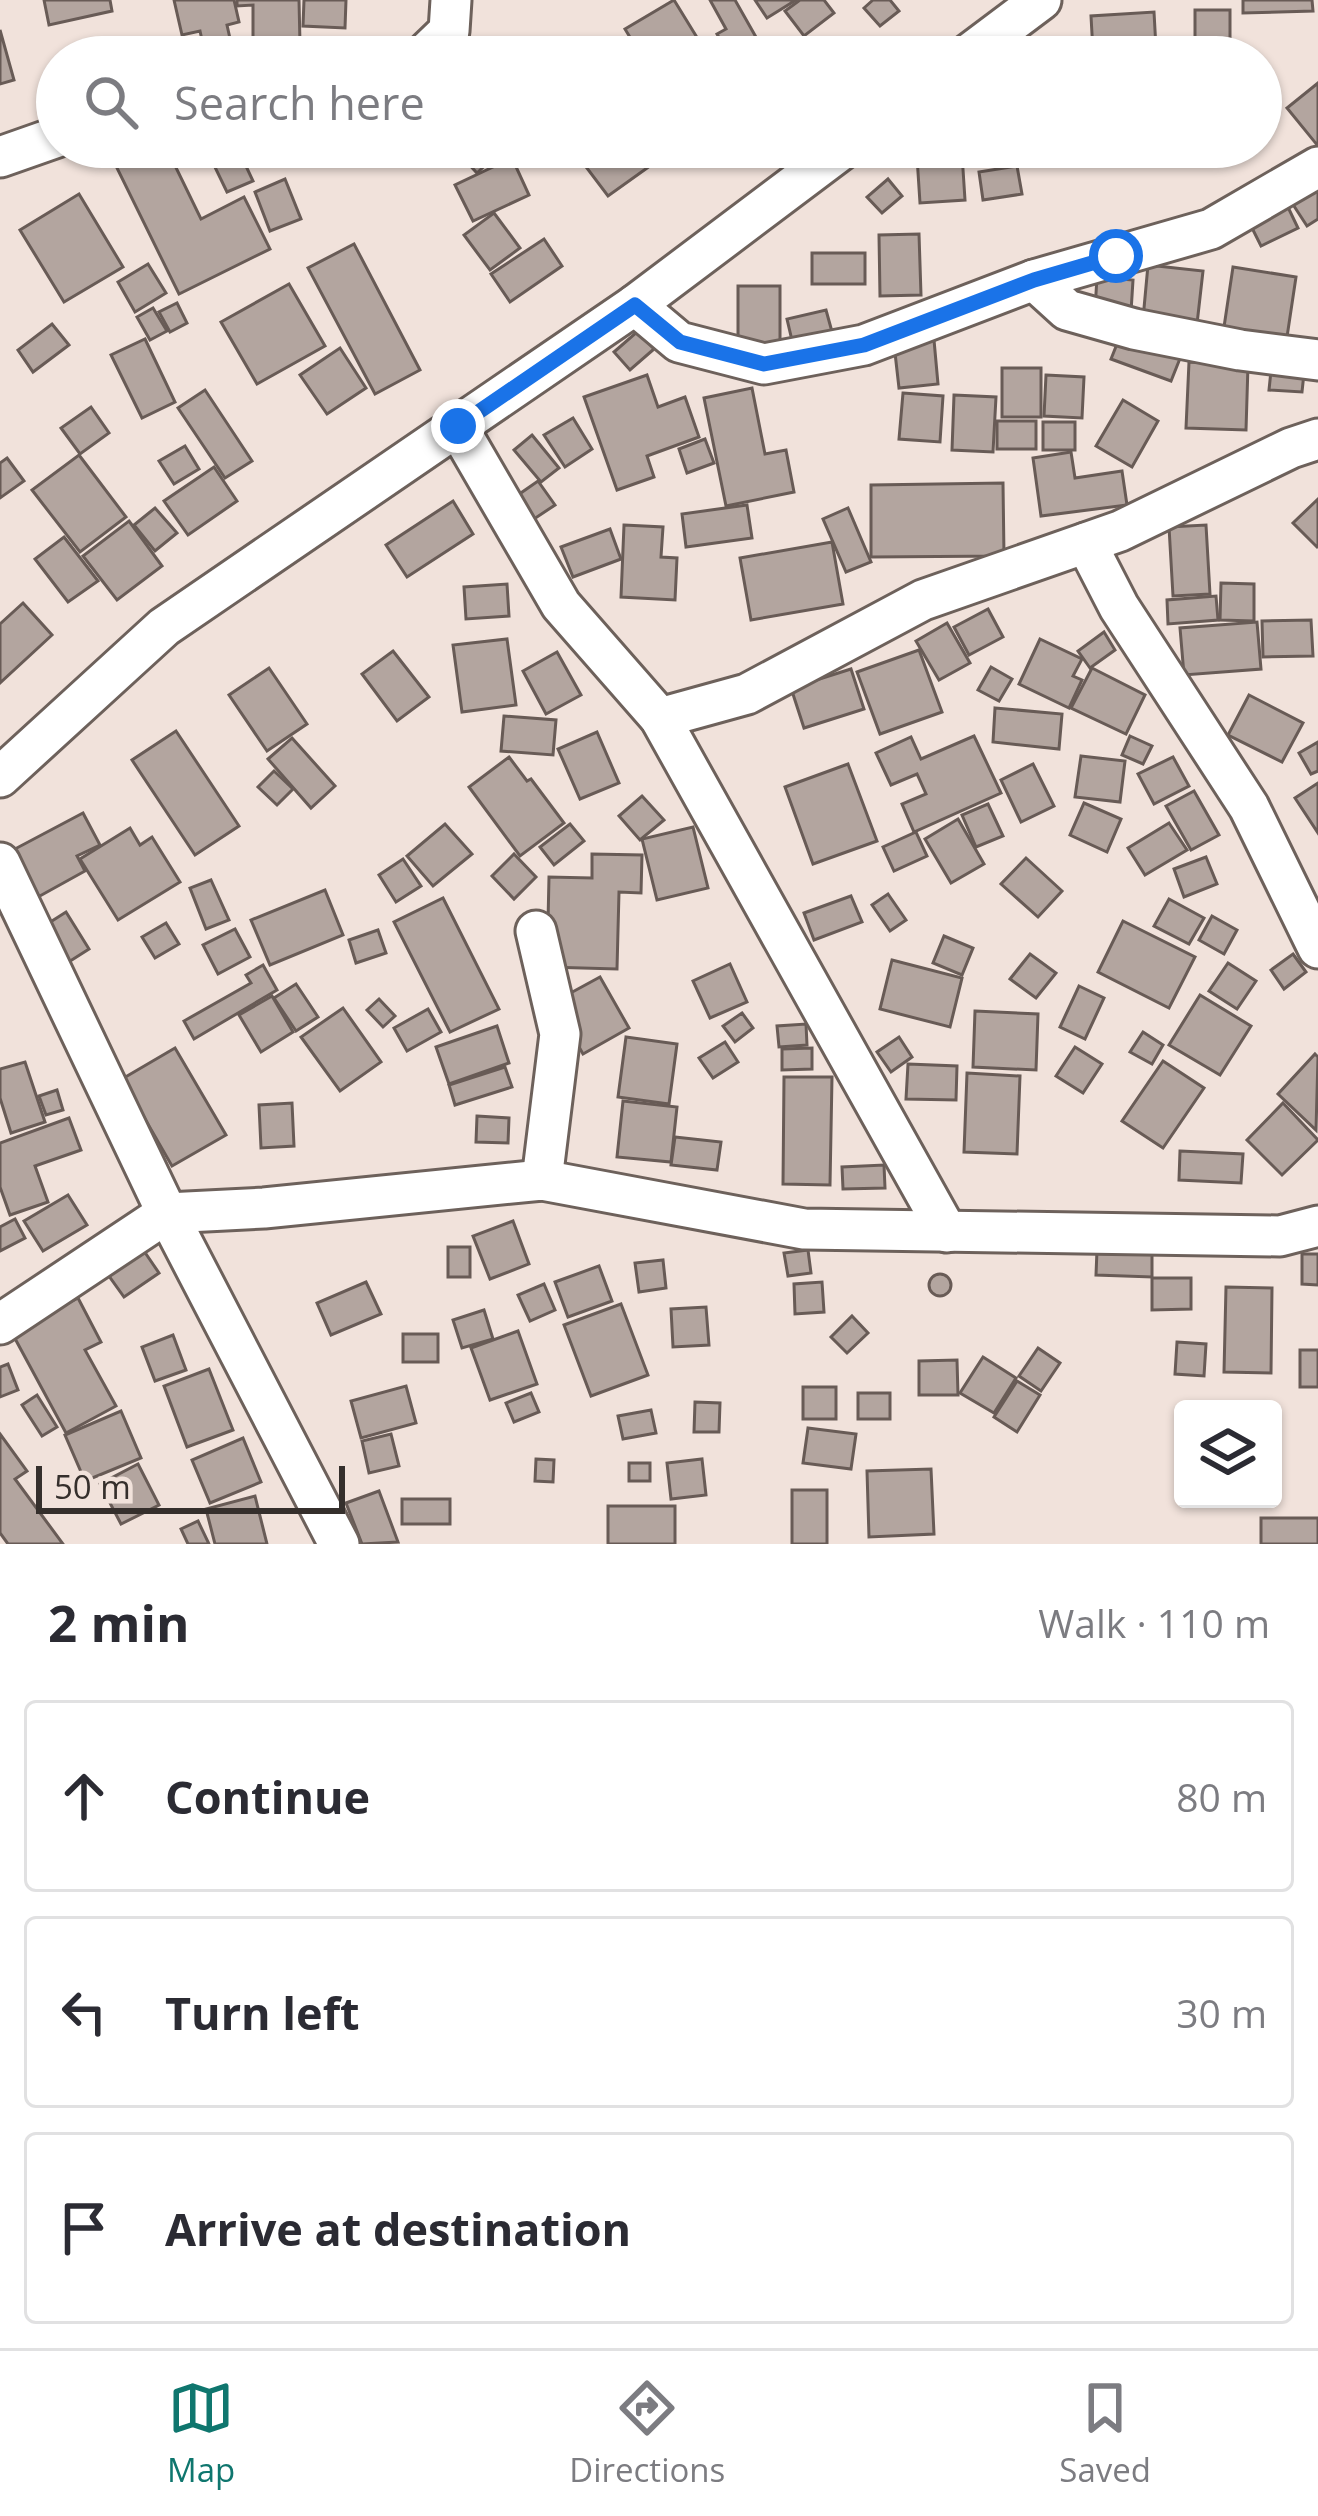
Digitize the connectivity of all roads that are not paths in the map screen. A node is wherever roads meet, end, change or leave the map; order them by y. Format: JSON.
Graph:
{"nodes":[{"id":1,"x":451,"y":0,"type":"edge"},
{"id":2,"x":1041,"y":0,"type":"edge"},
{"id":3,"x":444,"y":36,"type":"edge"},
{"id":4,"x":993,"y":36,"type":"edge"},
{"id":5,"x":36,"y":144,"type":"edge"},
{"id":6,"x":0,"y":157,"type":"edge"},
{"id":7,"x":1318,"y":167,"type":"edge"},
{"id":8,"x":817,"y":168,"type":"edge"},
{"id":9,"x":1034,"y":280,"type":"junction"},
{"id":10,"x":635,"y":305,"type":"junction"},
{"id":11,"x":1318,"y":360,"type":"edge"},
{"id":12,"x":458,"y":426,"type":"junction"},
{"id":13,"x":1318,"y":439,"type":"edge"},
{"id":14,"x":1087,"y":543,"type":"junction"},
{"id":15,"x":660,"y":718,"type":"junction"},
{"id":16,"x":0,"y":777,"type":"edge"},
{"id":17,"x":0,"y":863,"type":"edge"},
{"id":18,"x":536,"y":932,"type":"dead end"},
{"id":19,"x":1318,"y":947,"type":"edge"},
{"id":20,"x":542,"y":1180,"type":"junction"},
{"id":21,"x":167,"y":1213,"type":"junction"},
{"id":22,"x":1318,"y":1226,"type":"edge"},
{"id":23,"x":947,"y":1232,"type":"junction"},
{"id":24,"x":0,"y":1324,"type":"edge"},
{"id":25,"x":339,"y":1544,"type":"edge"}],
"edges":[{"from":1,"to":3,"type":"street"},
{"from":2,"to":4,"type":"street"},
{"from":5,"to":6,"type":"street"},
{"from":7,"to":9,"type":"street"},
{"from":8,"to":10,"type":"street"},
{"from":9,"to":10,"type":"street"},
{"from":9,"to":11,"type":"street"},
{"from":10,"to":12,"type":"street"},
{"from":12,"to":15,"type":"street"},
{"from":12,"to":16,"type":"street"},
{"from":13,"to":14,"type":"street"},
{"from":14,"to":15,"type":"street"},
{"from":14,"to":19,"type":"street"},
{"from":15,"to":23,"type":"street"},
{"from":17,"to":21,"type":"street"},
{"from":18,"to":20,"type":"street"},
{"from":20,"to":21,"type":"street"},
{"from":20,"to":23,"type":"street"},
{"from":21,"to":24,"type":"street"},
{"from":21,"to":25,"type":"street"},
{"from":22,"to":23,"type":"street"}]}
